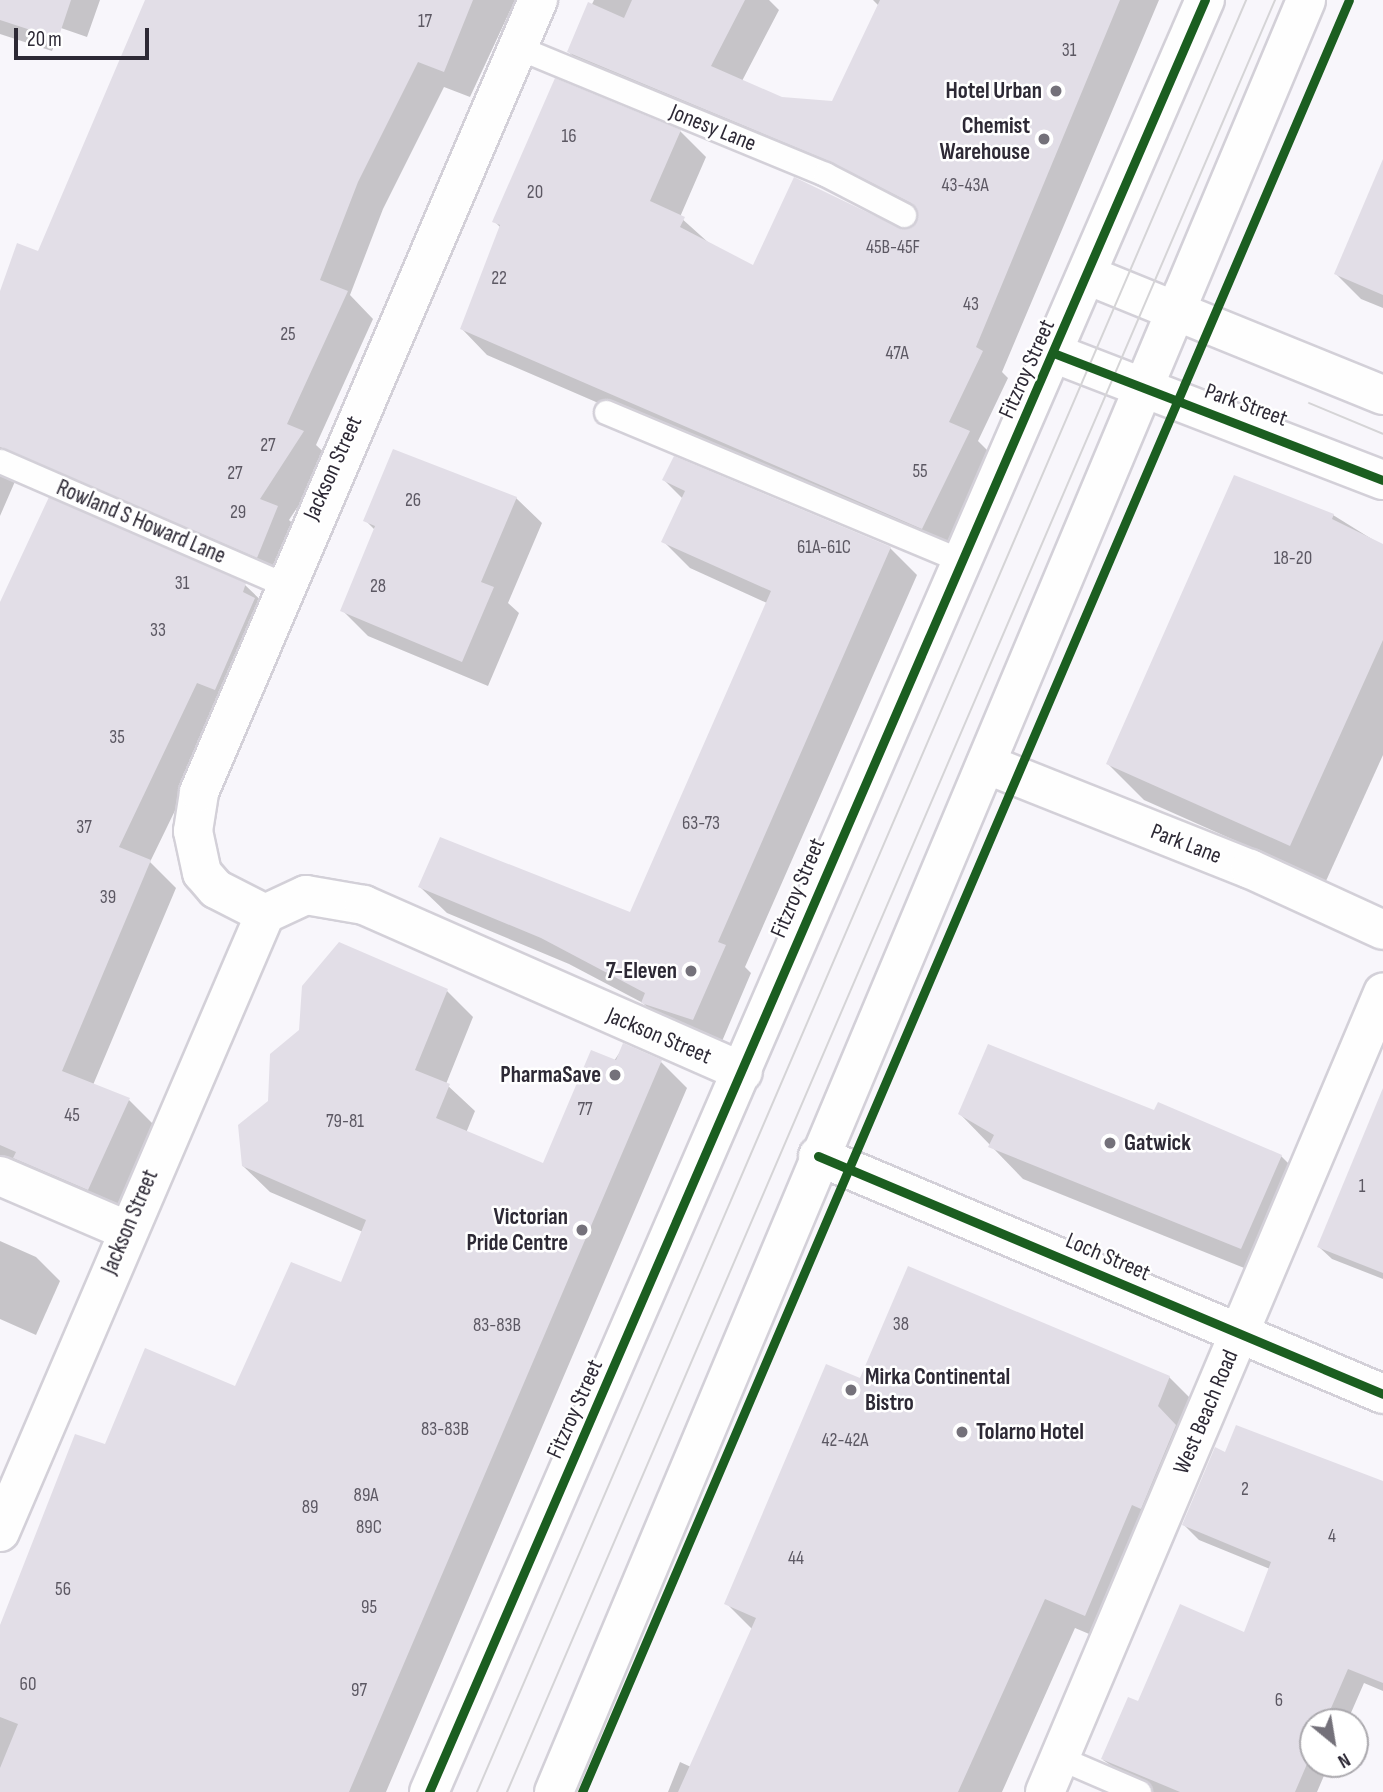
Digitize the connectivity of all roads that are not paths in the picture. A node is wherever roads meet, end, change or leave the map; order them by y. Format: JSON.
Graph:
{"nodes":[{"id":1,"x":538,"y":0,"type":"edge"},
{"id":2,"x":1205,"y":0,"type":"edge"},
{"id":3,"x":1306,"y":0,"type":"edge"},
{"id":4,"x":517,"y":47,"type":"junction"},
{"id":5,"x":904,"y":215,"type":"dead end"},
{"id":6,"x":1087,"y":275,"type":"junction"},
{"id":7,"x":1175,"y":310,"type":"junction"},
{"id":8,"x":1056,"y":354,"type":"junction"},
{"id":9,"x":1140,"y":387,"type":"junction"},
{"id":10,"x":1383,"y":395,"type":"edge"},
{"id":11,"x":606,"y":412,"type":"dead end"},
{"id":12,"x":0,"y":461,"type":"edge"},
{"id":13,"x":1383,"y":480,"type":"edge"},
{"id":14,"x":959,"y":560,"type":"junction"},
{"id":15,"x":283,"y":584,"type":"junction"},
{"id":16,"x":986,"y":764,"type":"junction"},
{"id":17,"x":265,"y":914,"type":"junction"},
{"id":18,"x":1383,"y":930,"type":"edge"},
{"id":19,"x":1383,"y":993,"type":"edge"},
{"id":20,"x":743,"y":1072,"type":"junction"},
{"id":21,"x":818,"y":1156,"type":"junction"},
{"id":22,"x":0,"y":1176,"type":"edge"},
{"id":23,"x":126,"y":1230,"type":"junction"},
{"id":24,"x":1239,"y":1334,"type":"junction"},
{"id":25,"x":1383,"y":1394,"type":"edge"},
{"id":26,"x":0,"y":1532,"type":"edge"},
{"id":27,"x":1060,"y":1758,"type":"junction"},
{"id":28,"x":429,"y":1792,"type":"edge"},
{"id":29,"x":554,"y":1792,"type":"edge"},
{"id":30,"x":1045,"y":1792,"type":"edge"},
{"id":31,"x":1139,"y":1792,"type":"edge"}],
"edges":[{"from":1,"to":4,"type":"street","name":"Jackson Street"},
{"from":2,"to":6,"type":"street","name":"Fitzroy Street"},
{"from":3,"to":7,"type":"street"},
{"from":4,"to":5,"type":"lane","name":"Jonesy Lane"},
{"from":4,"to":15,"type":"street","name":"Jackson Street"},
{"from":6,"to":7,"type":"street"},
{"from":6,"to":8,"type":"street","name":"Fitzroy Street"},
{"from":7,"to":9,"type":"street"},
{"from":7,"to":10,"type":"street"},
{"from":8,"to":9,"type":"street","name":"Park Street"},
{"from":8,"to":14,"type":"street","name":"Fitzroy Street"},
{"from":9,"to":13,"type":"street","name":"Park Street"},
{"from":9,"to":16,"type":"street"},
{"from":11,"to":14,"type":"lane"},
{"from":12,"to":15,"type":"lane","name":"Rowland S Howard Lane"},
{"from":14,"to":20,"type":"street","name":"Fitzroy Street"},
{"from":15,"to":17,"type":"street","name":"Jackson Street"},
{"from":16,"to":18,"type":"street","name":"Park Lane"},
{"from":16,"to":21,"type":"street"},
{"from":17,"to":20,"type":"street","name":"Jackson Street"},
{"from":17,"to":23,"type":"street","name":"Jackson Street"},
{"from":19,"to":24,"type":"street","name":"West Beach Road"},
{"from":20,"to":28,"type":"street","name":"Fitzroy Street"},
{"from":21,"to":24,"type":"street","name":"Loch Street"},
{"from":21,"to":29,"type":"street"},
{"from":22,"to":23,"type":"street"},
{"from":23,"to":26,"type":"street","name":"Jackson Street"},
{"from":24,"to":25,"type":"street","name":"Loch Street"},
{"from":24,"to":27,"type":"street","name":"West Beach Road"},
{"from":27,"to":30,"type":"street","name":"West Beach Road"},
{"from":27,"to":31,"type":"lane"}]}
